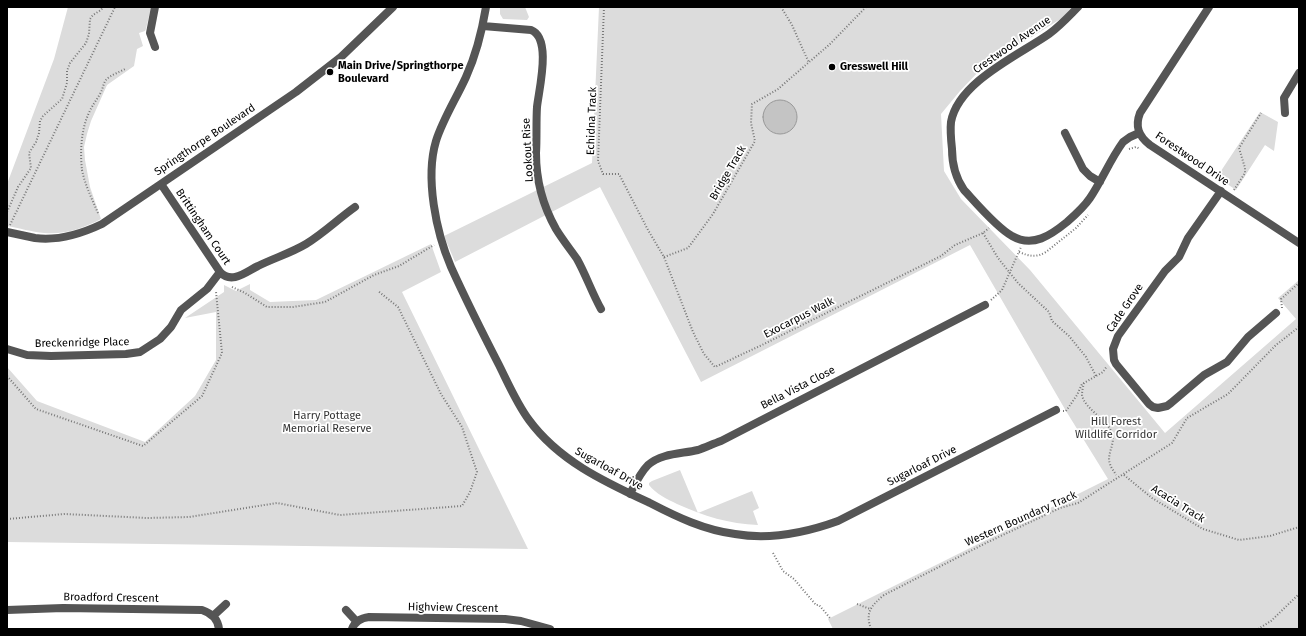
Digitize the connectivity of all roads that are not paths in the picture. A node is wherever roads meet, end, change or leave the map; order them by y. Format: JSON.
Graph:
{"nodes":[{"id":1,"x":155,"y":7,"type":"edge"},
{"id":2,"x":393,"y":7,"type":"edge"},
{"id":3,"x":486,"y":7,"type":"edge"},
{"id":4,"x":1078,"y":7,"type":"edge"},
{"id":5,"x":1209,"y":7,"type":"edge"},
{"id":6,"x":483,"y":26,"type":"junction"},
{"id":7,"x":155,"y":47,"type":"dead end"},
{"id":8,"x":1299,"y":73,"type":"edge"},
{"id":9,"x":1285,"y":113,"type":"dead end"},
{"id":10,"x":1065,"y":133,"type":"dead end"},
{"id":11,"x":1139,"y":133,"type":"junction"},
{"id":12,"x":1100,"y":182,"type":"junction"},
{"id":13,"x":161,"y":184,"type":"junction"},
{"id":14,"x":1221,"y":192,"type":"junction"},
{"id":15,"x":355,"y":207,"type":"dead end"},
{"id":16,"x":8,"y":230,"type":"edge"},
{"id":17,"x":1299,"y":243,"type":"edge"},
{"id":18,"x":220,"y":272,"type":"junction"},
{"id":19,"x":985,"y":305,"type":"road end"},
{"id":20,"x":601,"y":309,"type":"dead end"},
{"id":21,"x":1276,"y":313,"type":"road end"},
{"id":22,"x":7,"y":349,"type":"edge"},
{"id":23,"x":1056,"y":410,"type":"road end"},
{"id":24,"x":630,"y":494,"type":"junction"},
{"id":25,"x":226,"y":604,"type":"dead end"},
{"id":26,"x":7,"y":610,"type":"edge"},
{"id":27,"x":346,"y":610,"type":"dead end"},
{"id":28,"x":213,"y":616,"type":"junction"},
{"id":29,"x":354,"y":626,"type":"edge"},
{"id":30,"x":219,"y":629,"type":"edge"},
{"id":31,"x":550,"y":629,"type":"edge"}],
"edges":[{"from":1,"to":7,"type":"street"},
{"from":2,"to":13,"type":"street","name":"Springthorpe Boulevard"},
{"from":3,"to":6,"type":"street","name":"Sugarloaf Drive"},
{"from":4,"to":12,"type":"street","name":"Crestwood Avenue"},
{"from":5,"to":11,"type":"street","name":"Forestwood Drive"},
{"from":6,"to":20,"type":"street","name":"Lookout Rise"},
{"from":6,"to":24,"type":"street","name":"Sugarloaf Drive"},
{"from":8,"to":9,"type":"street"},
{"from":10,"to":12,"type":"street"},
{"from":11,"to":12,"type":"street"},
{"from":11,"to":14,"type":"street","name":"Forestwood Drive"},
{"from":13,"to":16,"type":"street","name":"Springthorpe Boulevard"},
{"from":13,"to":18,"type":"street","name":"Brittingham Court"},
{"from":14,"to":17,"type":"street","name":"Forestwood Drive"},
{"from":14,"to":21,"type":"street","name":"Cade Grove"},
{"from":15,"to":18,"type":"street","name":"Brittingham Court"},
{"from":18,"to":22,"type":"street","name":"Breckenridge Place"},
{"from":19,"to":24,"type":"street","name":"Bella Vista Close"},
{"from":23,"to":24,"type":"street","name":"Sugarloaf Drive"},
{"from":25,"to":28,"type":"street"},
{"from":26,"to":28,"type":"street","name":"Broadford Crescent"},
{"from":27,"to":29,"type":"street","name":"Highview Crescent"},
{"from":28,"to":30,"type":"street"},
{"from":29,"to":31,"type":"street","name":"Highview Crescent"}]}
